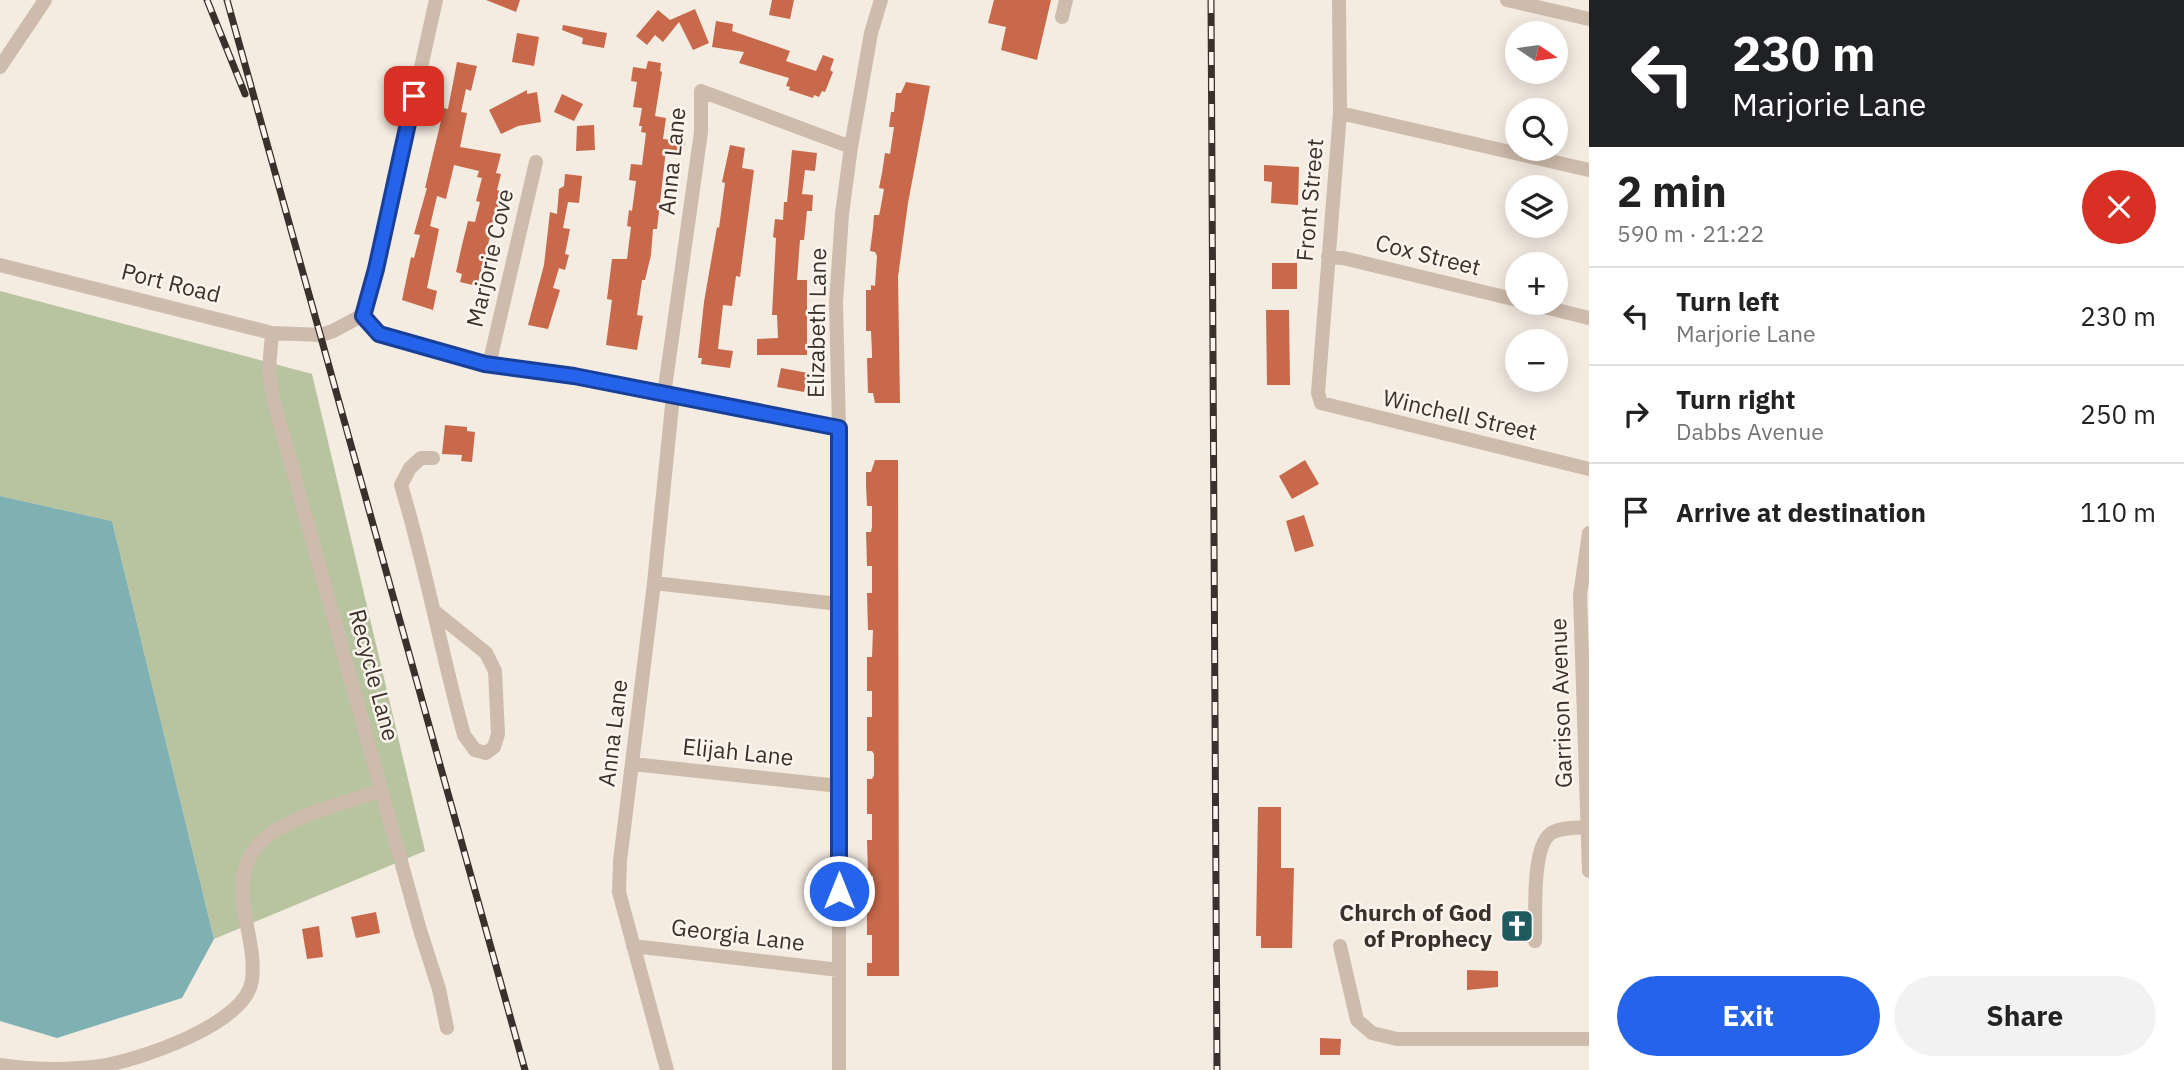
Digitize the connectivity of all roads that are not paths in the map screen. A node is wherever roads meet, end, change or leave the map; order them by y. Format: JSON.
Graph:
{"nodes":[{"id":1,"x":45,"y":0,"type":"edge"},
{"id":2,"x":436,"y":0,"type":"edge"},
{"id":3,"x":881,"y":0,"type":"edge"},
{"id":4,"x":1066,"y":0,"type":"edge"},
{"id":5,"x":1339,"y":0,"type":"edge"},
{"id":6,"x":1507,"y":0,"type":"edge"},
{"id":7,"x":1062,"y":17,"type":"dead end"},
{"id":8,"x":1589,"y":19,"type":"edge"},
{"id":9,"x":0,"y":67,"type":"edge"},
{"id":10,"x":1340,"y":113,"type":"junction"},
{"id":11,"x":851,"y":147,"type":"junction"},
{"id":12,"x":536,"y":162,"type":"dead end"},
{"id":13,"x":1589,"y":170,"type":"edge"},
{"id":14,"x":1328,"y":257,"type":"junction"},
{"id":15,"x":0,"y":265,"type":"edge"},
{"id":16,"x":1505,"y":297,"type":"edge"},
{"id":17,"x":1568,"y":313,"type":"edge"},
{"id":18,"x":363,"y":316,"type":"junction"},
{"id":19,"x":1589,"y":318,"type":"edge"},
{"id":20,"x":272,"y":333,"type":"junction"},
{"id":21,"x":489,"y":365,"type":"junction"},
{"id":22,"x":669,"y":395,"type":"junction"},
{"id":23,"x":1321,"y":403,"type":"joint"},
{"id":24,"x":839,"y":428,"type":"junction"},
{"id":25,"x":433,"y":458,"type":"dead end"},
{"id":26,"x":1589,"y":469,"type":"edge"},
{"id":27,"x":1588,"y":540,"type":"edge"},
{"id":28,"x":654,"y":583,"type":"junction"},
{"id":29,"x":839,"y":604,"type":"junction"},
{"id":30,"x":434,"y":611,"type":"junction"},
{"id":31,"x":632,"y":764,"type":"junction"},
{"id":32,"x":839,"y":786,"type":"junction"},
{"id":33,"x":382,"y":790,"type":"junction"},
{"id":34,"x":1587,"y":827,"type":"junction"},
{"id":35,"x":1589,"y":871,"type":"edge"},
{"id":36,"x":1535,"y":941,"type":"dead end"},
{"id":37,"x":633,"y":946,"type":"junction"},
{"id":38,"x":1340,"y":946,"type":"dead end"},
{"id":39,"x":839,"y":970,"type":"junction"},
{"id":40,"x":447,"y":1028,"type":"dead end"},
{"id":41,"x":1589,"y":1039,"type":"edge"},
{"id":42,"x":0,"y":1065,"type":"edge"},
{"id":43,"x":667,"y":1070,"type":"edge"},
{"id":44,"x":839,"y":1070,"type":"edge"}],
"edges":[{"from":1,"to":9,"type":"street"},
{"from":2,"to":18,"type":"street"},
{"from":3,"to":11,"type":"street","name":"Elizabeth Lane"},
{"from":4,"to":7,"type":"street"},
{"from":5,"to":10,"type":"street","name":"Front Street"},
{"from":6,"to":8,"type":"street"},
{"from":10,"to":13,"type":"street"},
{"from":10,"to":14,"type":"street","name":"Front Street"},
{"from":11,"to":22,"type":"street","name":"Anna Lane"},
{"from":11,"to":24,"type":"street","name":"Elizabeth Lane"},
{"from":12,"to":21,"type":"street","name":"Marjorie Cove"},
{"from":14,"to":16,"type":"street","name":"Cox Street"},
{"from":14,"to":23,"type":"street","name":"Front Street"},
{"from":15,"to":20,"type":"street","name":"Port Road"},
{"from":17,"to":19,"type":"street"},
{"from":18,"to":20,"type":"street","name":"Port Road"},
{"from":18,"to":21,"type":"street"},
{"from":20,"to":33,"type":"street","name":"Recycle Lane"},
{"from":21,"to":22,"type":"street"},
{"from":22,"to":24,"type":"street"},
{"from":22,"to":28,"type":"street","name":"Anna Lane"},
{"from":23,"to":26,"type":"street","name":"Winchell Street"},
{"from":24,"to":29,"type":"street","name":"Elizabeth Lane"},
{"from":25,"to":30,"type":"street"},
{"from":27,"to":34,"type":"street","name":"Garrison Avenue"},
{"from":28,"to":29,"type":"street"},
{"from":28,"to":31,"type":"street","name":"Anna Lane"},
{"from":29,"to":32,"type":"street","name":"Elizabeth Lane"},
{"from":30,"to":30,"type":"street"},
{"from":31,"to":32,"type":"street","name":"Elijah Lane"},
{"from":31,"to":37,"type":"street","name":"Anna Lane"},
{"from":32,"to":39,"type":"street","name":"Elizabeth Lane"},
{"from":33,"to":40,"type":"street","name":"Recycle Lane"},
{"from":33,"to":42,"type":"street"},
{"from":34,"to":35,"type":"street","name":"Garrison Avenue"},
{"from":34,"to":36,"type":"street"},
{"from":37,"to":39,"type":"street","name":"Georgia Lane"},
{"from":37,"to":43,"type":"street","name":"Anna Lane"},
{"from":38,"to":41,"type":"street"},
{"from":39,"to":44,"type":"street","name":"Elizabeth Lane"}]}
